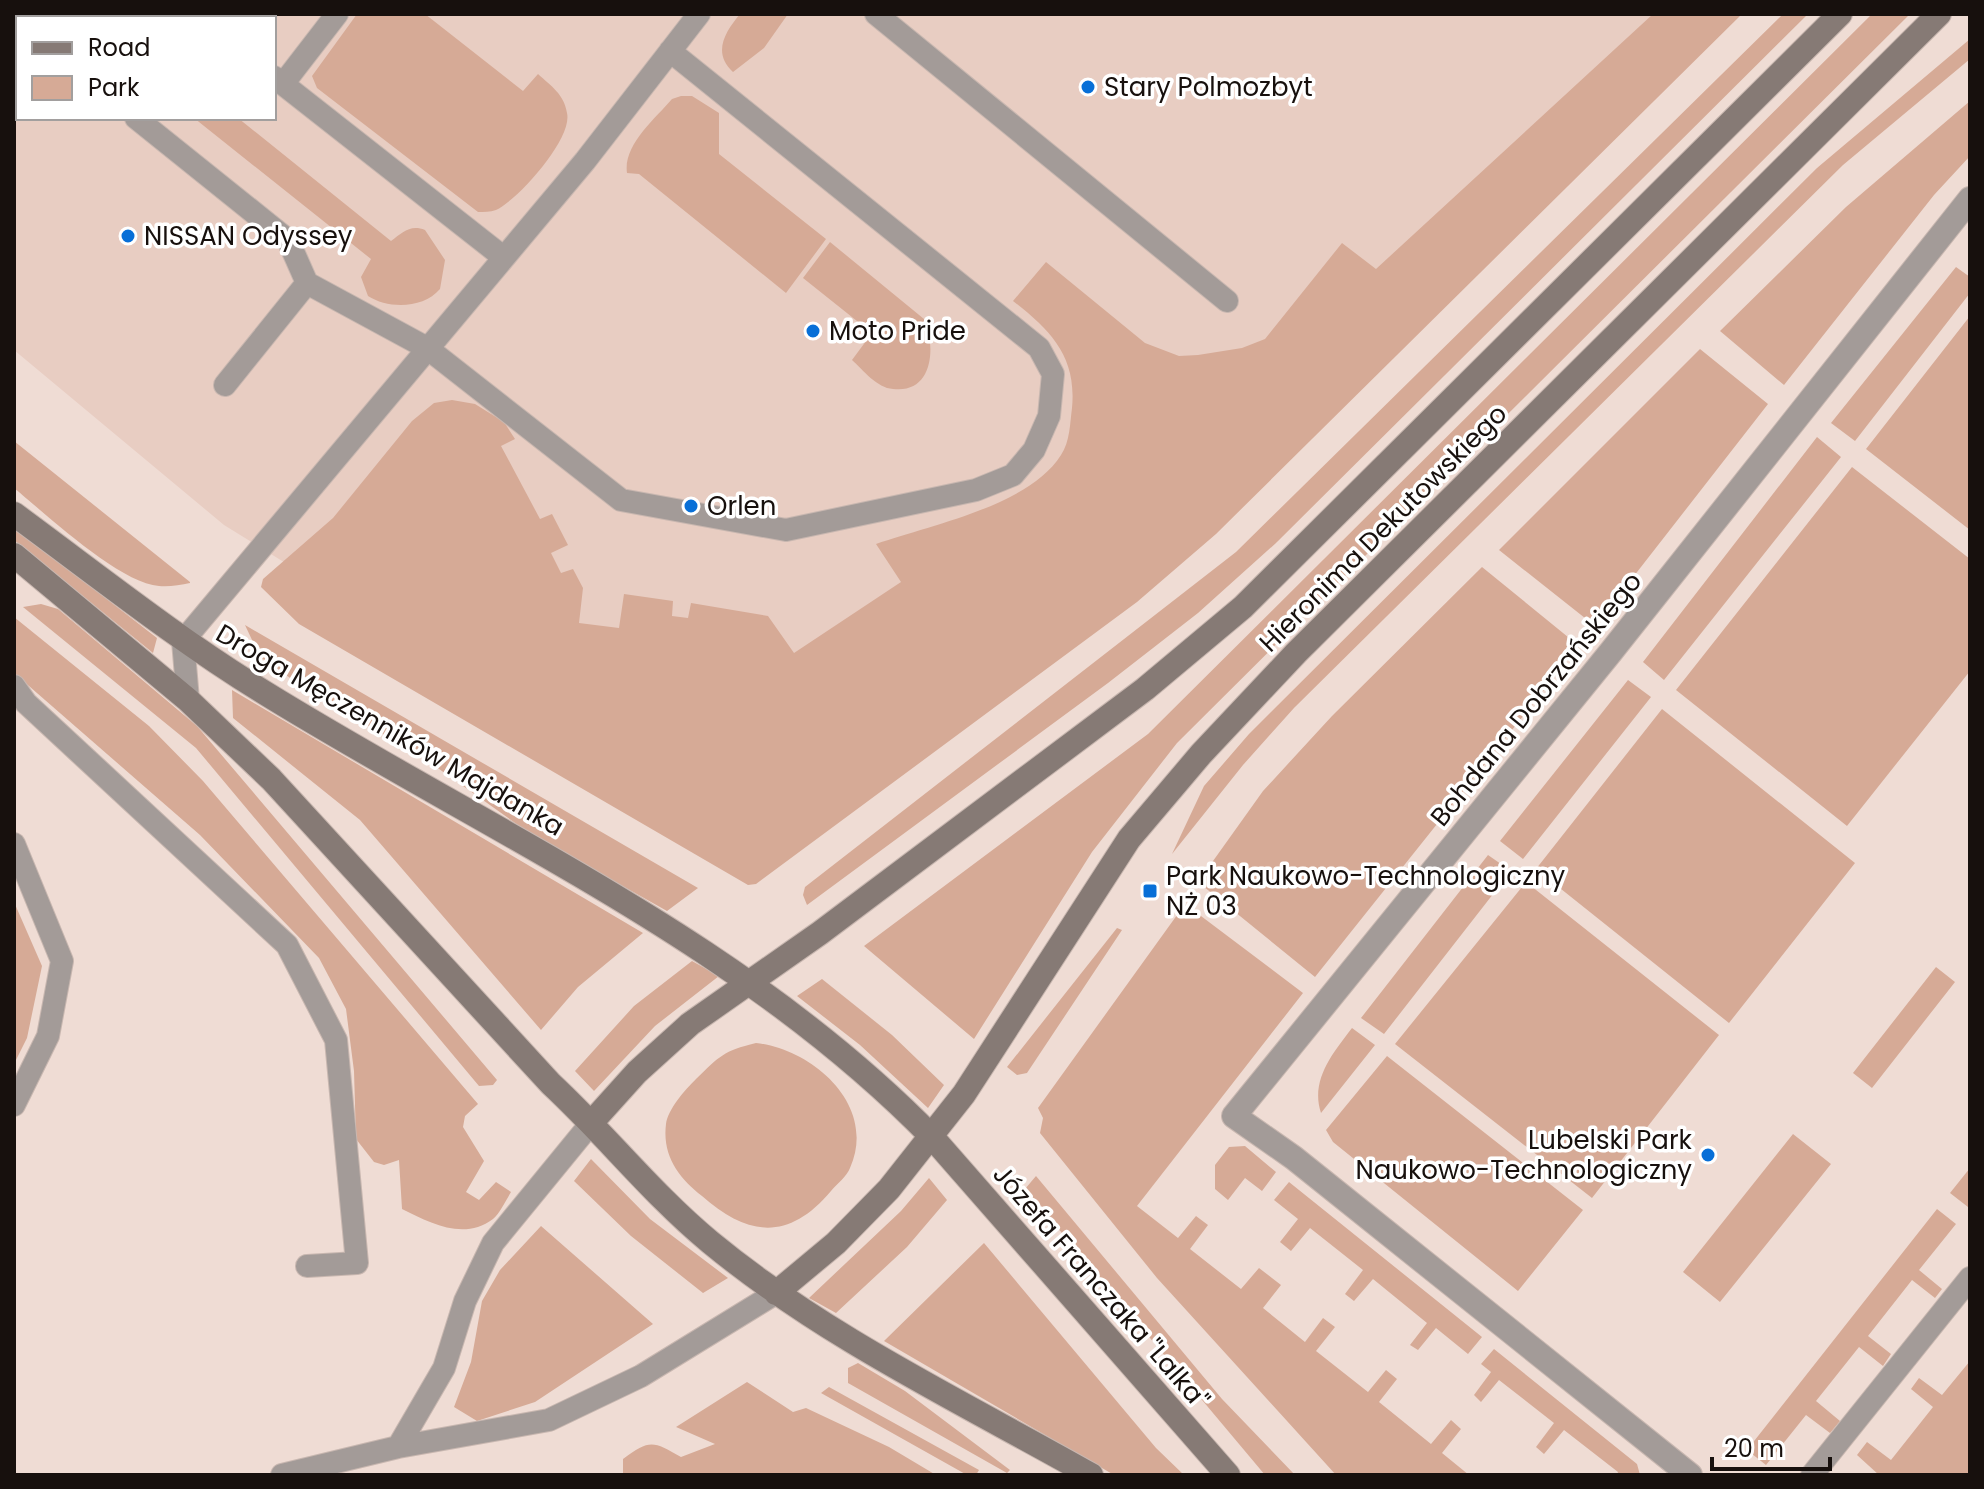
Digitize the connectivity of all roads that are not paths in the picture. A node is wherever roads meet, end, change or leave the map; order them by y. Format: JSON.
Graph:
{"nodes":[{"id":1,"x":337,"y":14,"type":"edge"},
{"id":2,"x":699,"y":14,"type":"edge"},
{"id":3,"x":876,"y":14,"type":"edge"},
{"id":4,"x":1840,"y":14,"type":"edge"},
{"id":5,"x":1939,"y":14,"type":"edge"},
{"id":6,"x":670,"y":51,"type":"junction"},
{"id":7,"x":278,"y":80,"type":"edge"},
{"id":8,"x":138,"y":120,"type":"edge"},
{"id":9,"x":1970,"y":199,"type":"edge"},
{"id":10,"x":503,"y":257,"type":"junction"},
{"id":11,"x":307,"y":283,"type":"junction"},
{"id":12,"x":1227,"y":301,"type":"dead end"},
{"id":13,"x":427,"y":348,"type":"junction"},
{"id":14,"x":225,"y":385,"type":"dead end"},
{"id":15,"x":14,"y":514,"type":"edge"},
{"id":16,"x":18,"y":566,"type":"edge"},
{"id":17,"x":183,"y":641,"type":"junction"},
{"id":18,"x":14,"y":686,"type":"edge"},
{"id":19,"x":188,"y":700,"type":"junction"},
{"id":20,"x":14,"y":844,"type":"edge"},
{"id":21,"x":748,"y":981,"type":"junction"},
{"id":22,"x":14,"y":1105,"type":"edge"},
{"id":23,"x":592,"y":1122,"type":"junction"},
{"id":24,"x":932,"y":1137,"type":"junction"},
{"id":25,"x":307,"y":1266,"type":"dead end"},
{"id":26,"x":1970,"y":1278,"type":"edge"},
{"id":27,"x":776,"y":1293,"type":"junction"},
{"id":28,"x":398,"y":1447,"type":"junction"},
{"id":29,"x":282,"y":1475,"type":"edge"},
{"id":30,"x":1091,"y":1475,"type":"edge"},
{"id":31,"x":1228,"y":1475,"type":"edge"},
{"id":32,"x":1690,"y":1475,"type":"edge"},
{"id":33,"x":1812,"y":1475,"type":"edge"}],
"edges":[{"from":1,"to":7,"type":"lane"},
{"from":2,"to":6,"type":"lane"},
{"from":3,"to":12,"type":"lane"},
{"from":4,"to":21,"type":"street","name":"Hieronima Dekutowskiego"},
{"from":5,"to":24,"type":"street","name":"Hieronima Dekutowskiego"},
{"from":6,"to":10,"type":"lane"},
{"from":6,"to":13,"type":"lane"},
{"from":7,"to":10,"type":"lane"},
{"from":8,"to":11,"type":"lane"},
{"from":9,"to":32,"type":"street","name":"Bohdana Dobrzańskiego"},
{"from":10,"to":13,"type":"lane"},
{"from":11,"to":13,"type":"lane"},
{"from":11,"to":14,"type":"lane"},
{"from":13,"to":17,"type":"lane"},
{"from":15,"to":17,"type":"street","name":"Droga Męczenników Majdanka"},
{"from":16,"to":19,"type":"street"},
{"from":17,"to":19,"type":"lane"},
{"from":17,"to":21,"type":"street","name":"Droga Męczenników Majdanka"},
{"from":18,"to":25,"type":"lane"},
{"from":19,"to":23,"type":"street"},
{"from":20,"to":22,"type":"lane"},
{"from":21,"to":23,"type":"street","name":"Hieronima Dekutowskiego"},
{"from":21,"to":24,"type":"street","name":"Droga Męczenników Majdanka"},
{"from":23,"to":27,"type":"street"},
{"from":23,"to":28,"type":"lane"},
{"from":24,"to":27,"type":"street","name":"Hieronima Dekutowskiego"},
{"from":24,"to":31,"type":"street","name":"Józefa Franczaka \"Lalka\""},
{"from":26,"to":33,"type":"lane"},
{"from":27,"to":28,"type":"lane"},
{"from":27,"to":30,"type":"street"},
{"from":28,"to":29,"type":"lane"}]}
